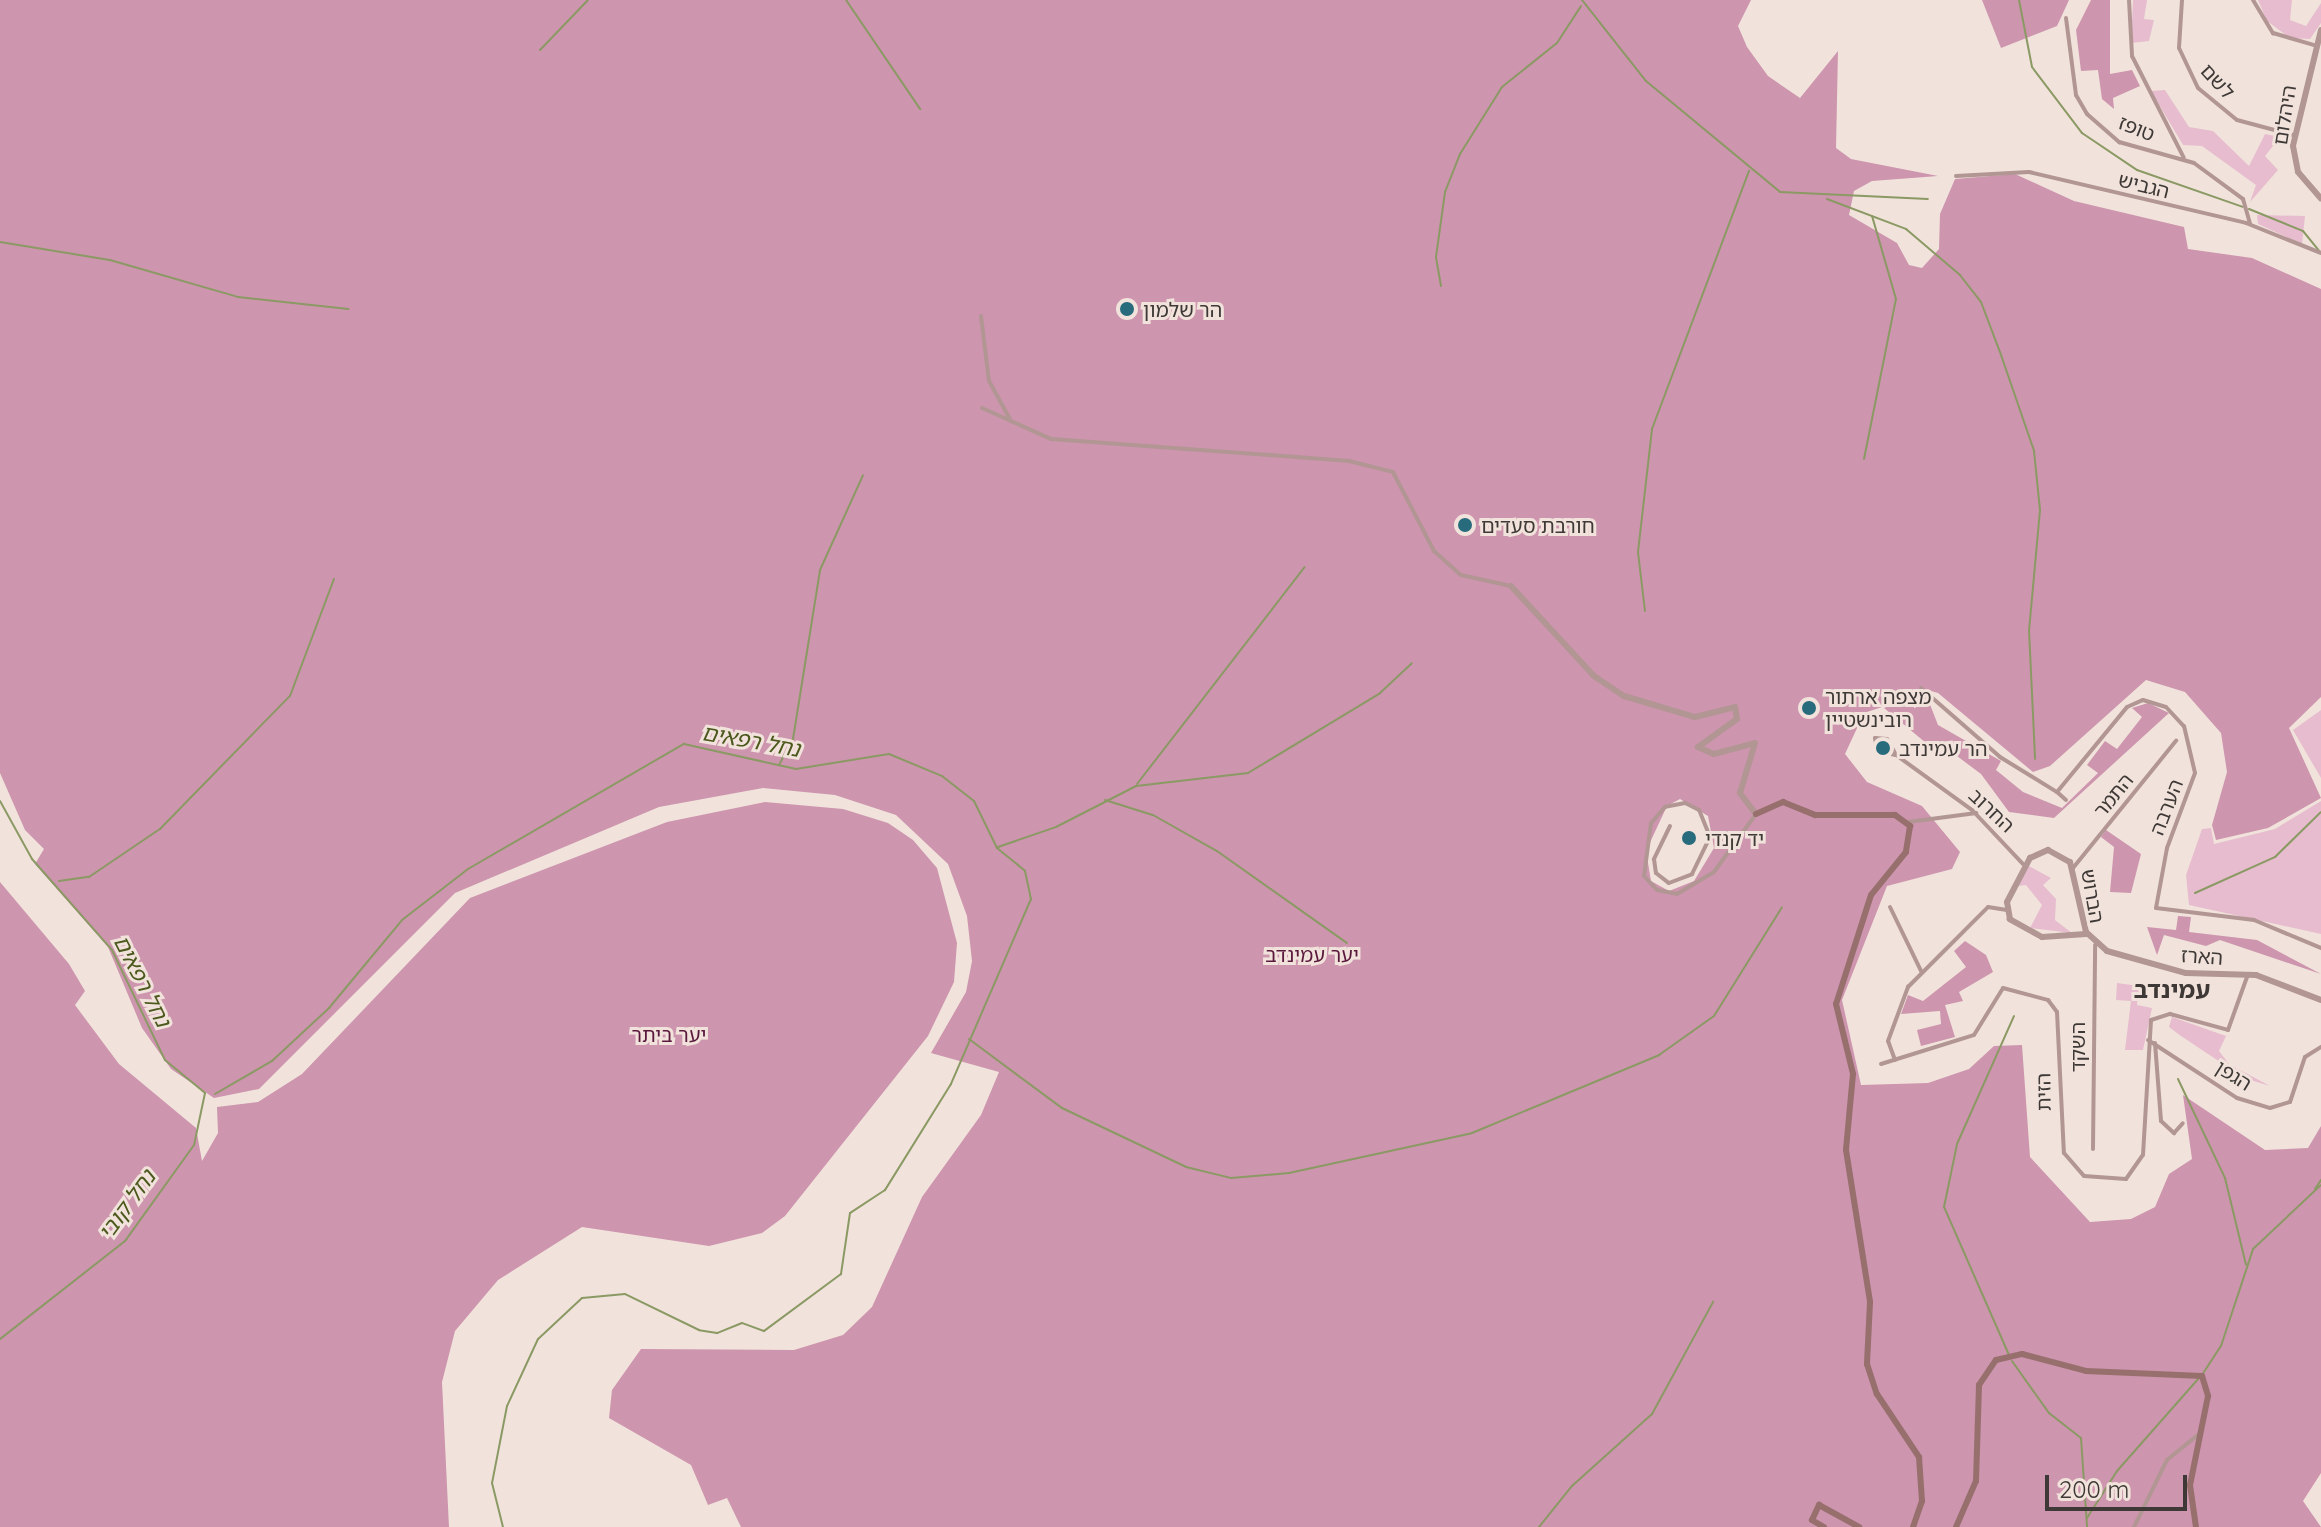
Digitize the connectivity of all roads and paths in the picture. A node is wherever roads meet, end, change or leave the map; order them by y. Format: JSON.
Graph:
{"nodes":[{"id":1,"x":2129,"y":0,"type":"edge"},
{"id":2,"x":2182,"y":0,"type":"edge"},
{"id":3,"x":2253,"y":0,"type":"edge"},
{"id":4,"x":2066,"y":18,"type":"dead end"},
{"id":5,"x":2321,"y":30,"type":"edge"},
{"id":6,"x":2314,"y":45,"type":"junction"},
{"id":7,"x":2293,"y":135,"type":"junction"},
{"id":8,"x":2184,"y":158,"type":"junction"},
{"id":9,"x":1956,"y":176,"type":"dead end"},
{"id":10,"x":2321,"y":198,"type":"edge"},
{"id":11,"x":2250,"y":224,"type":"junction"},
{"id":12,"x":2321,"y":253,"type":"edge"},
{"id":13,"x":981,"y":316,"type":"dead end"},
{"id":14,"x":982,"y":408,"type":"dead end"},
{"id":15,"x":1012,"y":423,"type":"junction"},
{"id":16,"x":1511,"y":586,"type":"joint"},
{"id":17,"x":1921,"y":688,"type":"dead end"},
{"id":18,"x":2176,"y":741,"type":"dead end"},
{"id":19,"x":1896,"y":755,"type":"junction"},
{"id":20,"x":2057,"y":792,"type":"junction"},
{"id":21,"x":2066,"y":800,"type":"dead end"},
{"id":22,"x":1976,"y":813,"type":"junction"},
{"id":23,"x":1756,"y":814,"type":"junction"},
{"id":24,"x":1908,"y":822,"type":"junction"},
{"id":25,"x":1670,"y":826,"type":"dead end"},
{"id":26,"x":2023,"y":864,"type":"junction"},
{"id":27,"x":2073,"y":868,"type":"junction"},
{"id":28,"x":1890,"y":907,"type":"dead end"},
{"id":29,"x":2007,"y":910,"type":"junction"},
{"id":30,"x":2086,"y":934,"type":"junction"},
{"id":31,"x":2095,"y":945,"type":"junction"},
{"id":32,"x":2321,"y":948,"type":"edge"},
{"id":33,"x":1922,"y":973,"type":"junction"},
{"id":34,"x":2248,"y":974,"type":"junction"},
{"id":35,"x":2321,"y":1000,"type":"edge"},
{"id":36,"x":2148,"y":1040,"type":"junction"},
{"id":37,"x":2155,"y":1043,"type":"junction"},
{"id":38,"x":2321,"y":1047,"type":"edge"},
{"id":39,"x":1895,"y":1060,"type":"junction"},
{"id":40,"x":1881,"y":1064,"type":"dead end"},
{"id":41,"x":2183,"y":1123,"type":"dead end"},
{"id":42,"x":2093,"y":1149,"type":"dead end"},
{"id":43,"x":2199,"y":1434,"type":"junction"},
{"id":44,"x":1824,"y":1527,"type":"edge"},
{"id":45,"x":1859,"y":1527,"type":"edge"},
{"id":46,"x":1913,"y":1527,"type":"edge"},
{"id":47,"x":1956,"y":1527,"type":"edge"},
{"id":48,"x":2134,"y":1527,"type":"edge"},
{"id":49,"x":2196,"y":1527,"type":"edge"}],
"edges":[{"from":1,"to":8,"type":"street"},
{"from":2,"to":7,"type":"street","name":"לשם"},
{"from":3,"to":6,"type":"street"},
{"from":4,"to":8,"type":"street","name":"טופז"},
{"from":5,"to":6,"type":"street","name":"היהלום"},
{"from":6,"to":7,"type":"street","name":"היהלום"},
{"from":7,"to":10,"type":"street","name":"היהלום"},
{"from":8,"to":11,"type":"street","name":"טופז"},
{"from":9,"to":11,"type":"street","name":"הגביש"},
{"from":11,"to":12,"type":"street","name":"הגביש"},
{"from":13,"to":15,"type":"street"},
{"from":14,"to":15,"type":"street"},
{"from":15,"to":16,"type":"street"},
{"from":16,"to":23,"type":"street"},
{"from":17,"to":20,"type":"street"},
{"from":18,"to":27,"type":"street","name":"התמר"},
{"from":19,"to":19,"type":"street","name":"החרוב"},
{"from":19,"to":22,"type":"street","name":"החרוב"},
{"from":20,"to":21,"type":"street"},
{"from":20,"to":32,"type":"street","name":"הערבה"},
{"from":22,"to":24,"type":"street"},
{"from":22,"to":26,"type":"street","name":"החרוב"},
{"from":23,"to":24,"type":"main road"},
{"from":23,"to":25,"type":"street"},
{"from":24,"to":46,"type":"main road"},
{"from":26,"to":27,"type":"street","name":"הברוש"},
{"from":26,"to":29,"type":"street"},
{"from":27,"to":30,"type":"street","name":"הברוש"},
{"from":28,"to":33,"type":"street"},
{"from":29,"to":30,"type":"street","name":"הברוש"},
{"from":29,"to":33,"type":"street"},
{"from":30,"to":31,"type":"street"},
{"from":31,"to":34,"type":"street","name":"הארז"},
{"from":31,"to":42,"type":"street","name":"השקד"},
{"from":33,"to":39,"type":"street"},
{"from":34,"to":35,"type":"street","name":"הארז"},
{"from":34,"to":36,"type":"street"},
{"from":36,"to":37,"type":"street","name":"הגפן"},
{"from":36,"to":39,"type":"street","name":"הזית"},
{"from":37,"to":38,"type":"street","name":"הגפן"},
{"from":37,"to":41,"type":"street"},
{"from":39,"to":40,"type":"street","name":"הזית"},
{"from":43,"to":47,"type":"main road"},
{"from":43,"to":48,"type":"street"},
{"from":43,"to":49,"type":"main road"},
{"from":44,"to":45,"type":"main road"}]}
